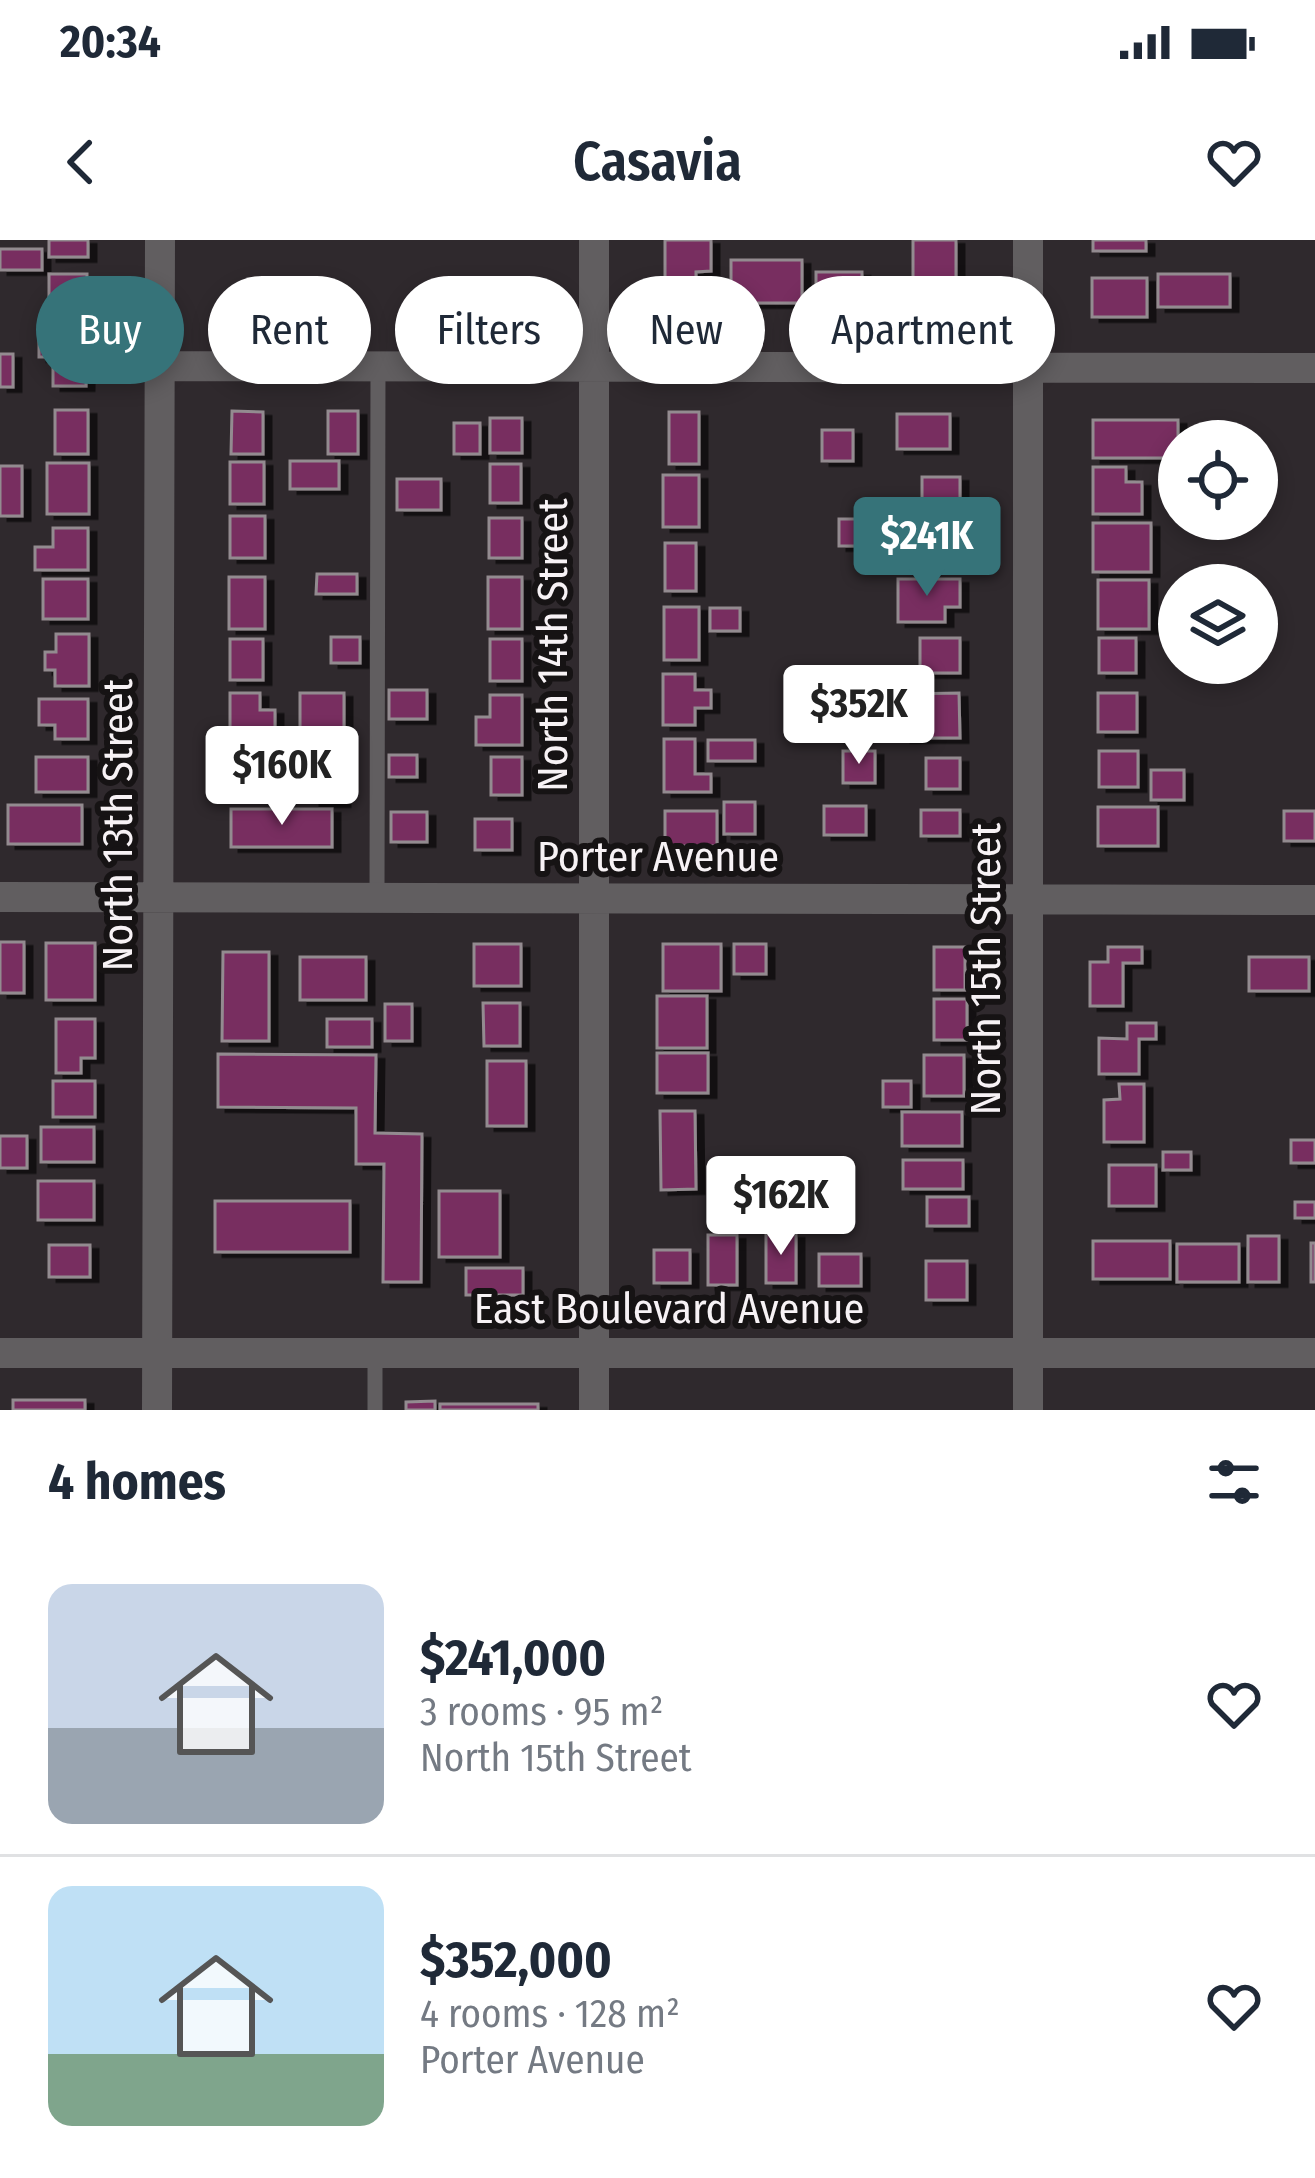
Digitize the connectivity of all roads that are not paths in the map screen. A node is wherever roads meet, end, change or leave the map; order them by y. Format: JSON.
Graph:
{"nodes":[{"id":1,"x":160,"y":240,"type":"edge"},
{"id":2,"x":594,"y":240,"type":"edge"},
{"id":3,"x":1028,"y":240,"type":"edge"},
{"id":4,"x":160,"y":276,"type":"edge"},
{"id":5,"x":1028,"y":276,"type":"edge"},
{"id":6,"x":184,"y":366,"type":"edge"},
{"id":7,"x":378,"y":366,"type":"junction"},
{"id":8,"x":1055,"y":366,"type":"edge"},
{"id":9,"x":789,"y":368,"type":"edge"},
{"id":10,"x":1315,"y":368,"type":"edge"},
{"id":11,"x":594,"y":369,"type":"junction"},
{"id":12,"x":160,"y":384,"type":"edge"},
{"id":13,"x":1028,"y":384,"type":"edge"},
{"id":14,"x":0,"y":897,"type":"edge"},
{"id":15,"x":159,"y":898,"type":"junction"},
{"id":16,"x":377,"y":898,"type":"junction"},
{"id":17,"x":593,"y":898,"type":"junction"},
{"id":18,"x":1026,"y":899,"type":"junction"},
{"id":19,"x":1315,"y":900,"type":"edge"},
{"id":20,"x":7,"y":1349,"type":"edge"},
{"id":21,"x":375,"y":1349,"type":"junction"},
{"id":22,"x":594,"y":1349,"type":"junction"},
{"id":23,"x":157,"y":1350,"type":"junction"},
{"id":24,"x":1029,"y":1352,"type":"junction"},
{"id":25,"x":1315,"y":1353,"type":"edge"},
{"id":26,"x":157,"y":1410,"type":"edge"},
{"id":27,"x":375,"y":1410,"type":"edge"},
{"id":28,"x":594,"y":1410,"type":"edge"},
{"id":29,"x":1028,"y":1410,"type":"edge"}],
"edges":[{"from":1,"to":4,"type":"street","name":"North 13th Street"},
{"from":2,"to":11,"type":"street","name":"North 14th Street"},
{"from":3,"to":5,"type":"street","name":"North 15th Street"},
{"from":6,"to":7,"type":"street"},
{"from":7,"to":11,"type":"street"},
{"from":7,"to":16,"type":"lane"},
{"from":8,"to":10,"type":"street"},
{"from":9,"to":11,"type":"street"},
{"from":11,"to":17,"type":"street","name":"North 14th Street"},
{"from":12,"to":15,"type":"street","name":"North 13th Street"},
{"from":13,"to":18,"type":"street","name":"North 15th Street"},
{"from":14,"to":15,"type":"street","name":"Porter Avenue"},
{"from":15,"to":16,"type":"street","name":"Porter Avenue"},
{"from":15,"to":23,"type":"street","name":"North 13th Street"},
{"from":16,"to":17,"type":"street","name":"Porter Avenue"},
{"from":17,"to":18,"type":"street","name":"Porter Avenue"},
{"from":17,"to":22,"type":"street","name":"North 14th Street"},
{"from":18,"to":19,"type":"street","name":"Porter Avenue"},
{"from":18,"to":24,"type":"street","name":"North 15th Street"},
{"from":20,"to":23,"type":"street","name":"East Boulevard Avenue"},
{"from":21,"to":22,"type":"street","name":"East Boulevard Avenue"},
{"from":21,"to":23,"type":"street","name":"East Boulevard Avenue"},
{"from":21,"to":27,"type":"lane"},
{"from":22,"to":24,"type":"street","name":"East Boulevard Avenue"},
{"from":22,"to":28,"type":"street","name":"North 14th Street"},
{"from":23,"to":26,"type":"street","name":"North 13th Street"},
{"from":24,"to":25,"type":"street","name":"East Boulevard Avenue"},
{"from":24,"to":29,"type":"street","name":"North 15th Street"}]}
